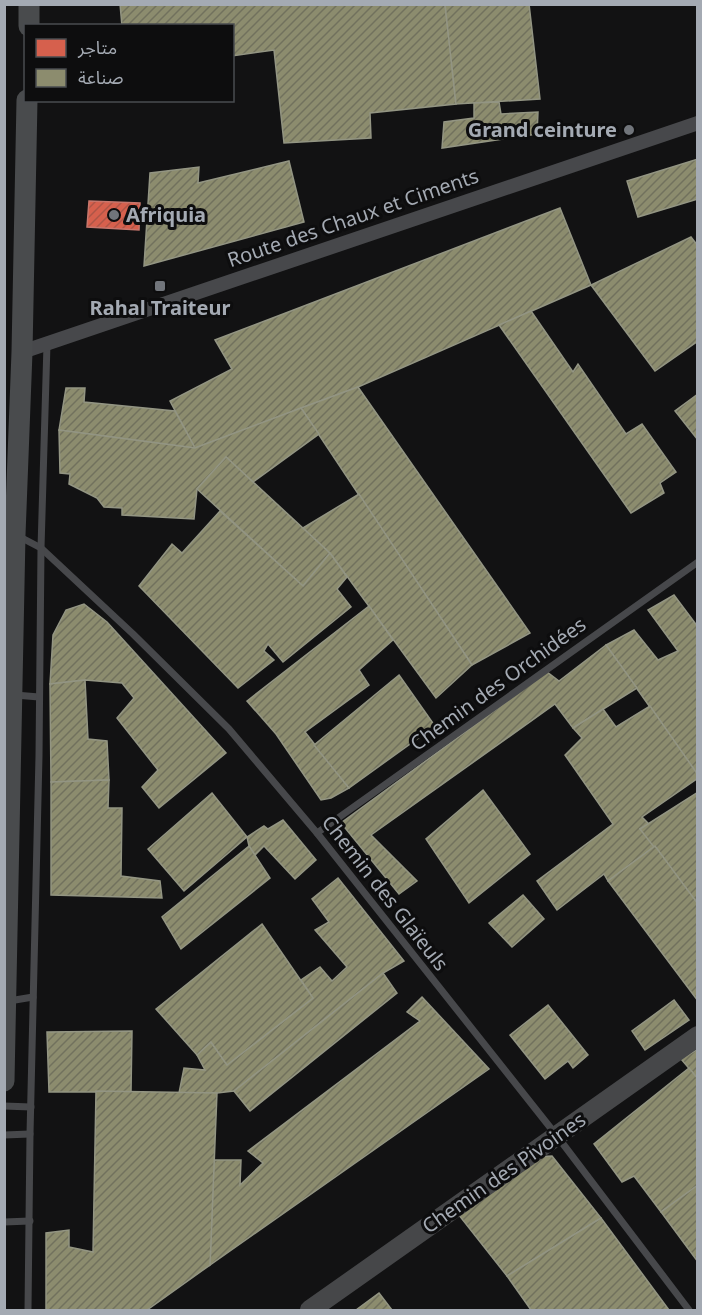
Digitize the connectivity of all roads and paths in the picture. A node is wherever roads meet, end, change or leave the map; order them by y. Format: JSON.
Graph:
{"nodes":[{"id":1,"x":29,"y":4,"type":"edge"},
{"id":2,"x":29,"y":24,"type":"edge"},
{"id":3,"x":27,"y":102,"type":"edge"},
{"id":4,"x":698,"y":123,"type":"edge"},
{"id":5,"x":47,"y":344,"type":"junction"},
{"id":6,"x":22,"y":352,"type":"junction"},
{"id":7,"x":15,"y":535,"type":"junction"},
{"id":8,"x":41,"y":548,"type":"junction"},
{"id":9,"x":698,"y":562,"type":"edge"},
{"id":10,"x":12,"y":695,"type":"junction"},
{"id":11,"x":39,"y":697,"type":"junction"},
{"id":12,"x":317,"y":833,"type":"junction"},
{"id":13,"x":33,"y":997,"type":"junction"},
{"id":14,"x":6,"y":1002,"type":"junction"},
{"id":15,"x":698,"y":1036,"type":"edge"},
{"id":16,"x":4,"y":1081,"type":"edge"},
{"id":17,"x":4,"y":1106,"type":"edge"},
{"id":18,"x":31,"y":1107,"type":"junction"},
{"id":19,"x":30,"y":1134,"type":"junction"},
{"id":20,"x":4,"y":1135,"type":"edge"},
{"id":21,"x":557,"y":1136,"type":"junction"},
{"id":22,"x":30,"y":1221,"type":"junction"},
{"id":23,"x":4,"y":1222,"type":"edge"},
{"id":24,"x":28,"y":1311,"type":"edge"},
{"id":25,"x":310,"y":1311,"type":"edge"},
{"id":26,"x":689,"y":1311,"type":"edge"}],
"edges":[{"from":1,"to":2,"type":"main road"},
{"from":3,"to":6,"type":"main road"},
{"from":4,"to":5,"type":"street","name":"Route des Chaux et Ciments"},
{"from":5,"to":6,"type":"street","name":"Route des Chaux et Ciments"},
{"from":5,"to":8,"type":"lane"},
{"from":6,"to":7,"type":"main road"},
{"from":7,"to":8,"type":"lane","name":"Chemin des Glaïeuls"},
{"from":7,"to":10,"type":"main road"},
{"from":8,"to":11,"type":"lane"},
{"from":8,"to":12,"type":"lane","name":"Chemin des Glaïeuls"},
{"from":9,"to":12,"type":"lane","name":"Chemin des Orchidées"},
{"from":10,"to":11,"type":"lane"},
{"from":10,"to":14,"type":"main road"},
{"from":11,"to":13,"type":"lane"},
{"from":12,"to":21,"type":"lane","name":"Chemin des Glaïeuls"},
{"from":13,"to":14,"type":"lane"},
{"from":13,"to":18,"type":"lane"},
{"from":14,"to":16,"type":"main road"},
{"from":15,"to":21,"type":"street","name":"Chemin des Pivoines"},
{"from":17,"to":18,"type":"lane"},
{"from":18,"to":19,"type":"lane"},
{"from":19,"to":20,"type":"lane"},
{"from":19,"to":22,"type":"lane"},
{"from":21,"to":25,"type":"street","name":"Chemin des Pivoines"},
{"from":21,"to":26,"type":"lane","name":"Chemin des Glaïeuls"},
{"from":22,"to":23,"type":"lane"},
{"from":22,"to":24,"type":"lane"}]}
